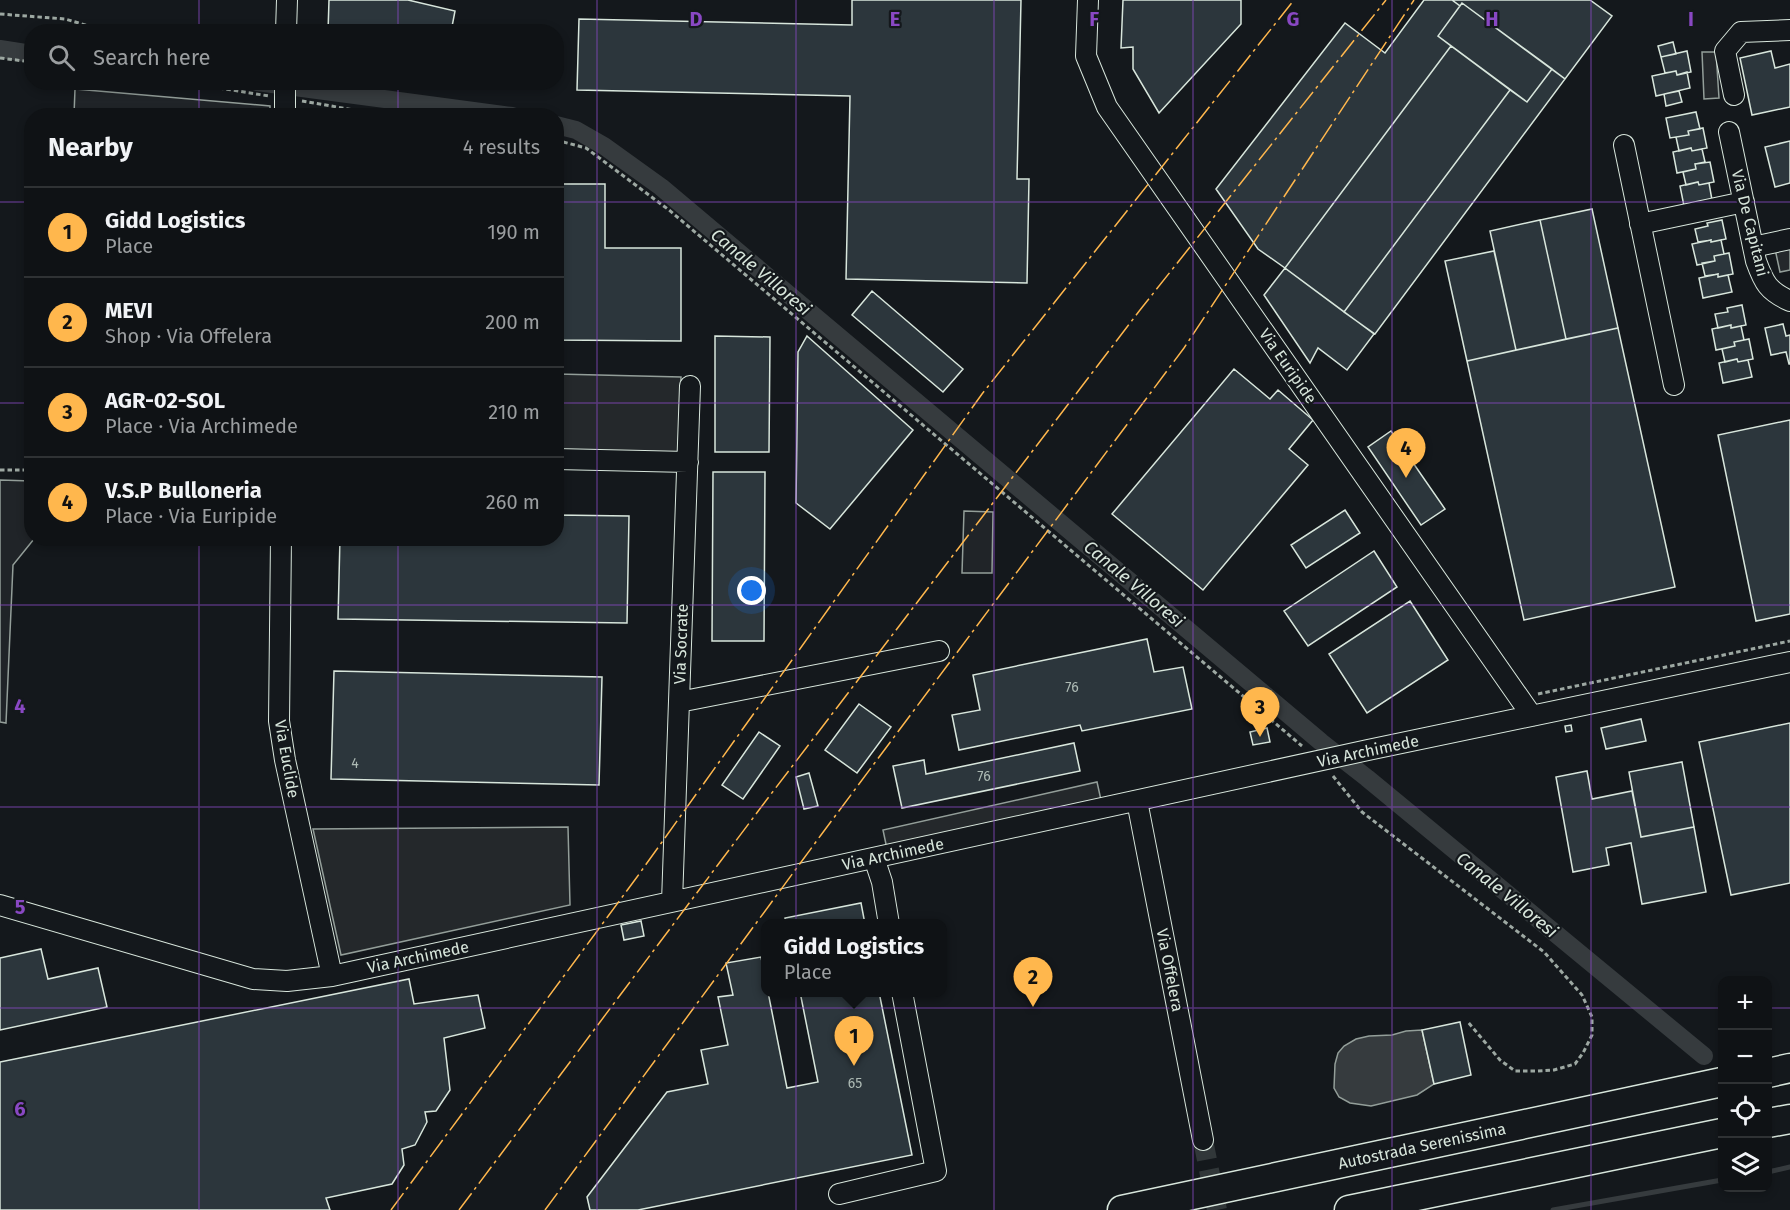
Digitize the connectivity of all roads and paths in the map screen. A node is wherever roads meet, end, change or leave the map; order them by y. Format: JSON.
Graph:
{"nodes":[{"id":1,"x":287,"y":0,"type":"edge"},
{"id":2,"x":1088,"y":0,"type":"edge"},
{"id":3,"x":0,"y":14,"type":"edge"},
{"id":4,"x":82,"y":24,"type":"edge"},
{"id":5,"x":286,"y":24,"type":"edge"},
{"id":6,"x":1790,"y":30,"type":"edge"},
{"id":7,"x":0,"y":58,"type":"edge"},
{"id":8,"x":24,"y":61,"type":"edge"},
{"id":9,"x":1734,"y":95,"type":"dead end"},
{"id":10,"x":1729,"y":132,"type":"dead end"},
{"id":11,"x":564,"y":142,"type":"edge"},
{"id":12,"x":1624,"y":145,"type":"dead end"},
{"id":13,"x":1744,"y":202,"type":"junction"},
{"id":14,"x":1640,"y":224,"type":"junction"},
{"id":15,"x":1790,"y":239,"type":"edge"},
{"id":16,"x":1754,"y":247,"type":"junction"},
{"id":17,"x":1790,"y":300,"type":"edge"},
{"id":18,"x":1674,"y":384,"type":"dead end"},
{"id":19,"x":690,"y":387,"type":"dead end"},
{"id":20,"x":564,"y":459,"type":"edge"},
{"id":21,"x":688,"y":462,"type":"junction"},
{"id":22,"x":0,"y":470,"type":"edge"},
{"id":23,"x":24,"y":470,"type":"edge"},
{"id":24,"x":281,"y":546,"type":"edge"},
{"id":25,"x":1790,"y":641,"type":"edge"},
{"id":26,"x":939,"y":651,"type":"dead end"},
{"id":27,"x":1790,"y":662,"type":"edge"},
{"id":28,"x":1533,"y":695,"type":"dead end"},
{"id":29,"x":679,"y":702,"type":"junction"},
{"id":30,"x":1532,"y":716,"type":"junction"},
{"id":31,"x":1325,"y":760,"type":"junction"},
{"id":32,"x":1137,"y":801,"type":"junction"},
{"id":33,"x":874,"y":858,"type":"junction"},
{"id":34,"x":672,"y":902,"type":"junction"},
{"id":35,"x":0,"y":904,"type":"edge"},
{"id":36,"x":888,"y":919,"type":"edge"},
{"id":37,"x":332,"y":975,"type":"junction"},
{"id":38,"x":903,"y":997,"type":"edge"},
{"id":39,"x":1468,"y":1022,"type":"dead end"},
{"id":40,"x":1790,"y":1068,"type":"edge"},
{"id":41,"x":1772,"y":1072,"type":"edge"},
{"id":42,"x":1718,"y":1083,"type":"edge"},
{"id":43,"x":1790,"y":1119,"type":"edge"},
{"id":44,"x":1772,"y":1122,"type":"edge"},
{"id":45,"x":1718,"y":1133,"type":"edge"},
{"id":46,"x":1203,"y":1140,"type":"tunnel mouth"},
{"id":47,"x":839,"y":1194,"type":"dead end"},
{"id":48,"x":1122,"y":1210,"type":"edge"},
{"id":49,"x":1348,"y":1210,"type":"edge"}],
"edges":[{"from":1,"to":5,"type":"street"},
{"from":2,"to":30,"type":"street","name":"Via Euripide"},
{"from":3,"to":4,"type":"path"},
{"from":6,"to":9,"type":"street"},
{"from":7,"to":8,"type":"path"},
{"from":10,"to":13,"type":"street","name":"Via De Capitani"},
{"from":11,"to":31,"type":"path"},
{"from":12,"to":14,"type":"street"},
{"from":13,"to":14,"type":"street"},
{"from":13,"to":16,"type":"street","name":"Via De Capitani"},
{"from":14,"to":18,"type":"street"},
{"from":15,"to":16,"type":"street"},
{"from":16,"to":17,"type":"street","name":"Via De Capitani"},
{"from":19,"to":21,"type":"street","name":"Via Socrate"},
{"from":20,"to":21,"type":"street"},
{"from":21,"to":29,"type":"street","name":"Via Socrate"},
{"from":22,"to":23,"type":"path"},
{"from":24,"to":37,"type":"street","name":"Via Euclide"},
{"from":25,"to":28,"type":"path"},
{"from":26,"to":29,"type":"street"},
{"from":27,"to":30,"type":"street","name":"Via Archimede"},
{"from":29,"to":34,"type":"street","name":"Via Socrate"},
{"from":30,"to":31,"type":"street","name":"Via Archimede"},
{"from":31,"to":32,"type":"street","name":"Via Archimede"},
{"from":31,"to":39,"type":"path"},
{"from":32,"to":33,"type":"street","name":"Via Archimede"},
{"from":32,"to":46,"type":"street","name":"Via Offelera"},
{"from":33,"to":34,"type":"street","name":"Via Archimede"},
{"from":33,"to":36,"type":"street"},
{"from":34,"to":37,"type":"street","name":"Via Archimede"},
{"from":35,"to":37,"type":"street","name":"Via Archimede"},
{"from":38,"to":47,"type":"street"},
{"from":40,"to":41,"type":"highway"},
{"from":42,"to":48,"type":"highway","name":"Autostrada Serenissima"},
{"from":43,"to":44,"type":"highway"},
{"from":45,"to":49,"type":"highway"}]}
